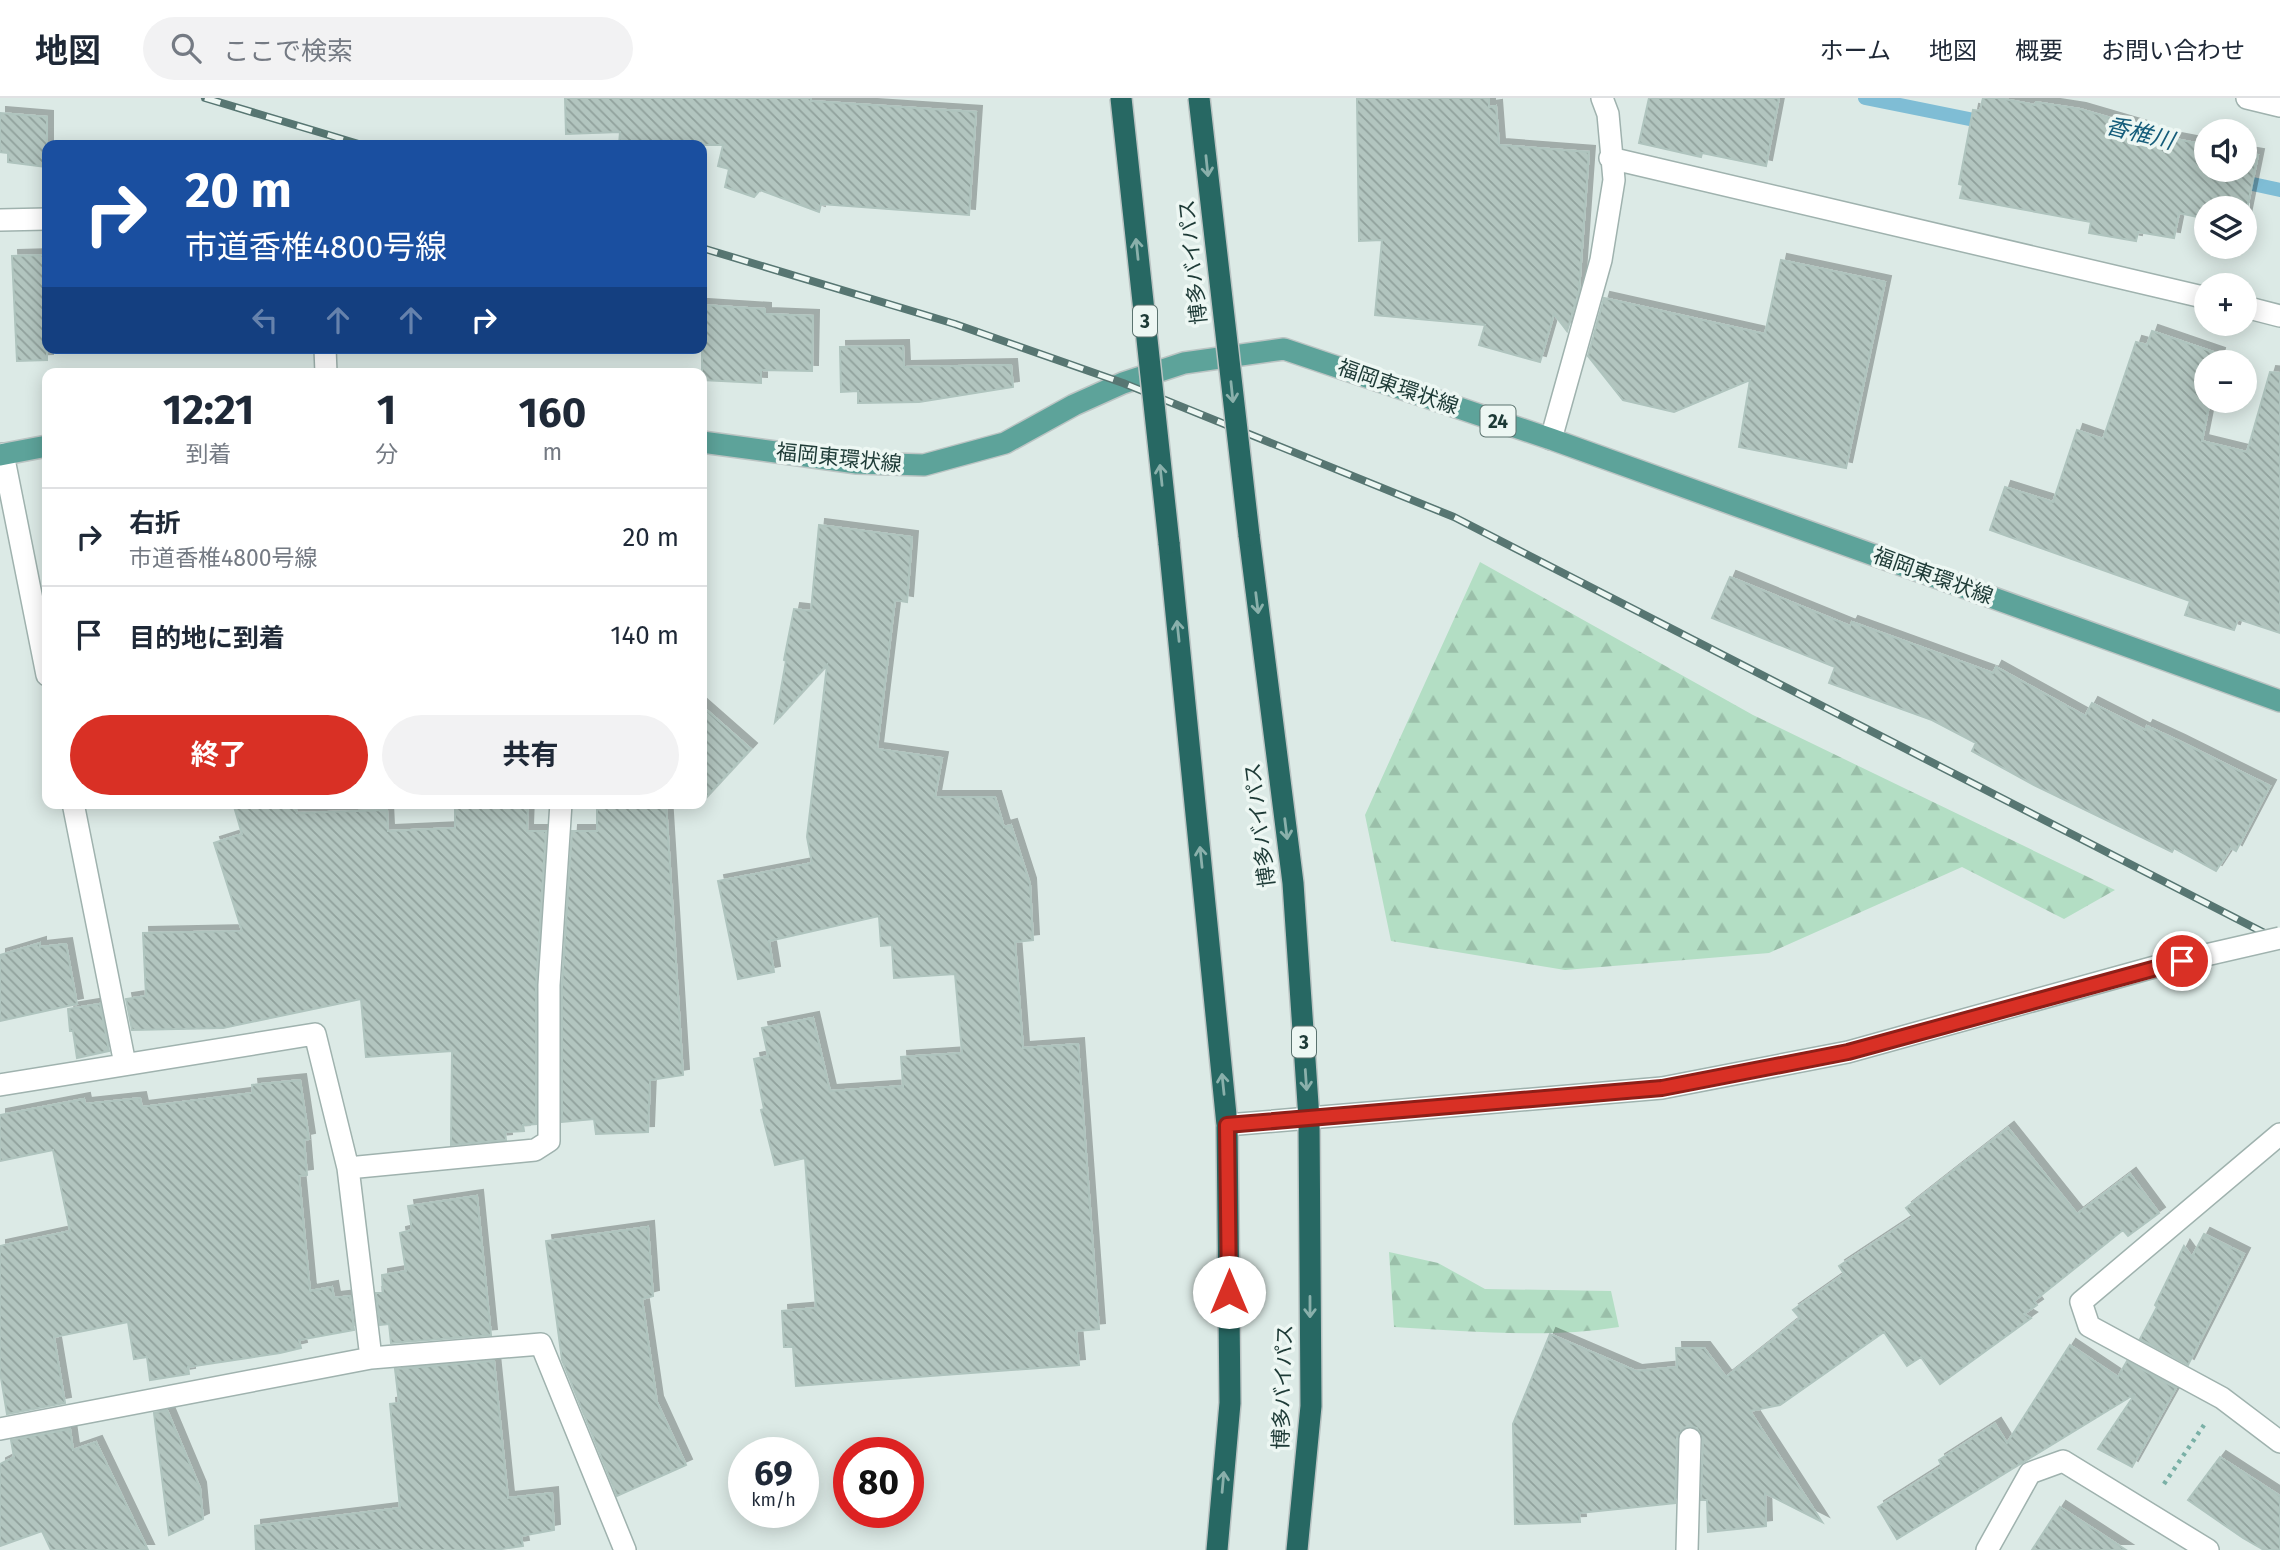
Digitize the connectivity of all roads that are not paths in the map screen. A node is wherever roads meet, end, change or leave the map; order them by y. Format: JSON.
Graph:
{"nodes":[{"id":1,"x":1121,"y":98,"type":"edge"},
{"id":2,"x":1199,"y":98,"type":"edge"},
{"id":3,"x":1602,"y":98,"type":"edge"},
{"id":4,"x":2247,"y":98,"type":"edge"},
{"id":5,"x":2280,"y":106,"type":"edge"},
{"id":6,"x":1610,"y":158,"type":"junction"},
{"id":7,"x":42,"y":219,"type":"edge"},
{"id":8,"x":0,"y":220,"type":"edge"},
{"id":9,"x":2194,"y":295,"type":"edge"},
{"id":10,"x":2257,"y":310,"type":"edge"},
{"id":11,"x":2280,"y":316,"type":"edge"},
{"id":12,"x":1551,"y":439,"type":"junction"},
{"id":13,"x":707,"y":443,"type":"edge"},
{"id":14,"x":42,"y":447,"type":"edge"},
{"id":15,"x":2,"y":454,"type":"edge"},
{"id":16,"x":42,"y":650,"type":"edge"},
{"id":17,"x":2280,"y":701,"type":"edge"},
{"id":18,"x":74,"y":809,"type":"edge"},
{"id":19,"x":561,"y":809,"type":"edge"},
{"id":20,"x":2280,"y":938,"type":"edge"},
{"id":21,"x":125,"y":1064,"type":"junction"},
{"id":22,"x":0,"y":1085,"type":"edge"},
{"id":23,"x":1309,"y":1119,"type":"junction"},
{"id":24,"x":1227,"y":1125,"type":"junction"},
{"id":25,"x":2280,"y":1134,"type":"edge"},
{"id":26,"x":348,"y":1168,"type":"junction"},
{"id":27,"x":370,"y":1358,"type":"junction"},
{"id":28,"x":0,"y":1429,"type":"edge"},
{"id":29,"x":1690,"y":1439,"type":"dead end"},
{"id":30,"x":2280,"y":1442,"type":"edge"},
{"id":31,"x":625,"y":1550,"type":"edge"},
{"id":32,"x":1217,"y":1550,"type":"edge"},
{"id":33,"x":1297,"y":1550,"type":"edge"},
{"id":34,"x":1687,"y":1550,"type":"edge"},
{"id":35,"x":1987,"y":1550,"type":"edge"},
{"id":36,"x":2208,"y":1550,"type":"edge"}],
"edges":[{"from":24,"to":1,"type":"highway","number":"3","one_way":true,"bridge":true},
{"from":2,"to":23,"type":"highway","name":"博多バイパス","number":"3","one_way":true,"bridge":true},
{"from":3,"to":6,"type":"street"},
{"from":4,"to":5,"type":"street"},
{"from":6,"to":9,"type":"street"},
{"from":6,"to":12,"type":"street"},
{"from":7,"to":8,"type":"street"},
{"from":10,"to":11,"type":"street"},
{"from":12,"to":13,"type":"main road","name":"福岡東環状線","number":"24"},
{"from":12,"to":17,"type":"main road","name":"福岡東環状線","number":"24"},
{"from":14,"to":15,"type":"main road"},
{"from":15,"to":16,"type":"street"},
{"from":18,"to":21,"type":"street"},
{"from":19,"to":26,"type":"street"},
{"from":20,"to":23,"type":"street","bridge":true},
{"from":21,"to":22,"type":"street"},
{"from":21,"to":26,"type":"street"},
{"from":23,"to":24,"type":"street"},
{"from":23,"to":33,"type":"highway","name":"博多バイパス","number":"3","one_way":true},
{"from":32,"to":24,"type":"highway","number":"3","one_way":true},
{"from":25,"to":30,"type":"street"},
{"from":26,"to":27,"type":"street"},
{"from":27,"to":28,"type":"street"},
{"from":27,"to":31,"type":"street"},
{"from":29,"to":34,"type":"street"},
{"from":35,"to":36,"type":"street"}]}
